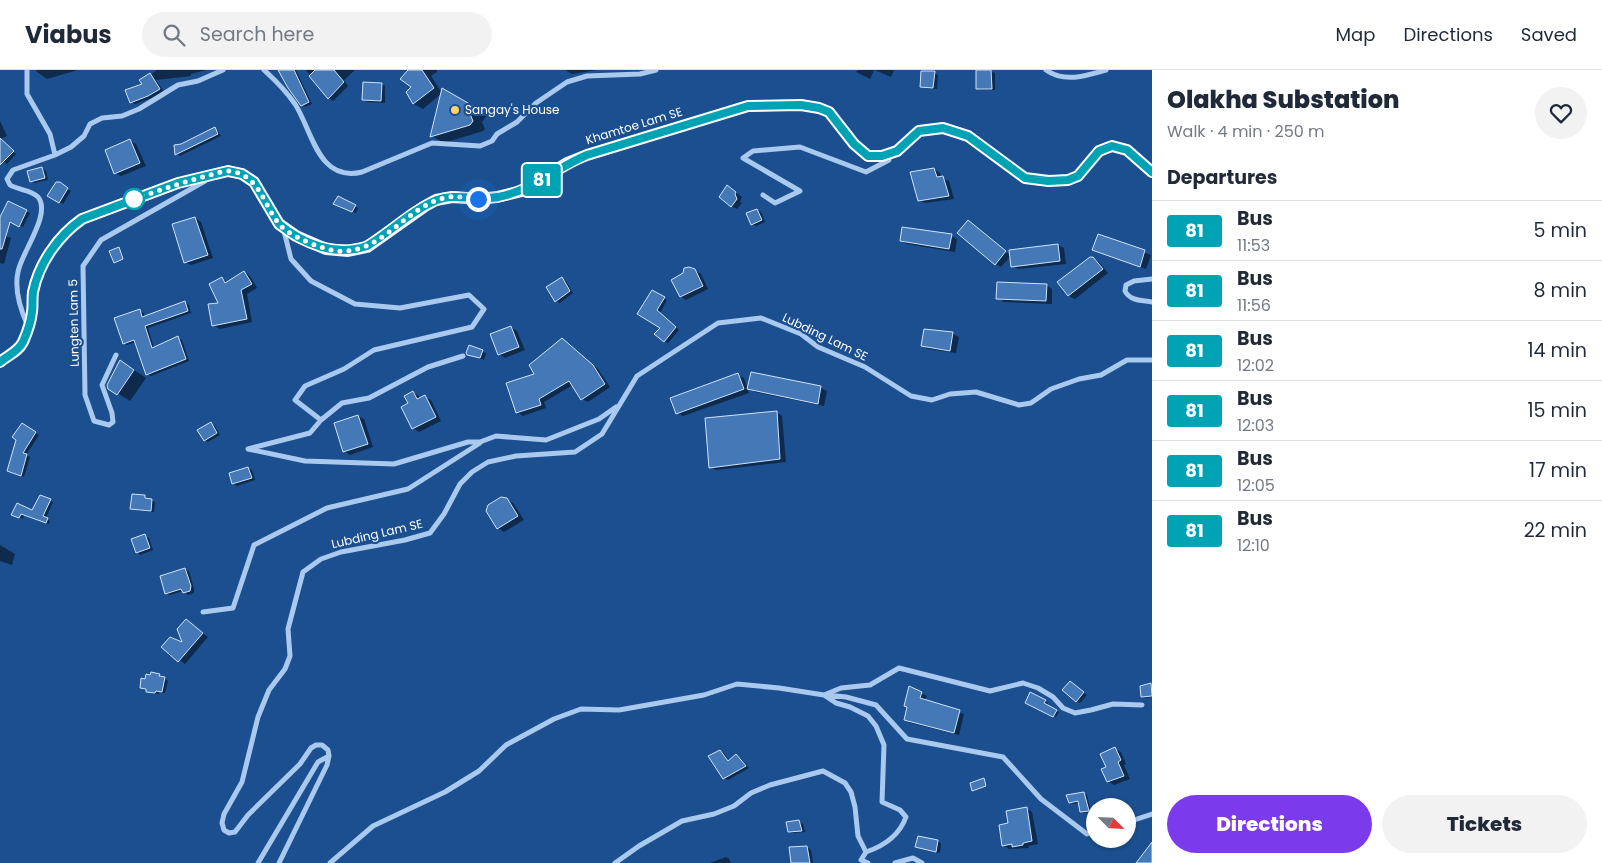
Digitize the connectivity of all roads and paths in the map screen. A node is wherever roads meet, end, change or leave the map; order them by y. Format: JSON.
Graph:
{"nodes":[{"id":1,"x":27,"y":70,"type":"edge"},
{"id":2,"x":224,"y":70,"type":"edge"},
{"id":3,"x":264,"y":70,"type":"edge"},
{"id":4,"x":656,"y":70,"type":"edge"},
{"id":5,"x":1046,"y":70,"type":"edge"},
{"id":6,"x":1106,"y":70,"type":"edge"},
{"id":7,"x":889,"y":154,"type":"junction"},
{"id":8,"x":55,"y":155,"type":"junction"},
{"id":9,"x":1152,"y":172,"type":"edge"},
{"id":10,"x":218,"y":173,"type":"junction"},
{"id":11,"x":763,"y":195,"type":"dead end"},
{"id":12,"x":284,"y":228,"type":"junction"},
{"id":13,"x":1152,"y":279,"type":"edge"},
{"id":14,"x":1152,"y":302,"type":"edge"},
{"id":15,"x":28,"y":327,"type":"junction"},
{"id":16,"x":116,"y":355,"type":"dead end"},
{"id":17,"x":464,"y":356,"type":"dead end"},
{"id":18,"x":1152,"y":360,"type":"edge"},
{"id":19,"x":0,"y":362,"type":"edge"},
{"id":20,"x":619,"y":405,"type":"junction"},
{"id":21,"x":321,"y":420,"type":"junction"},
{"id":22,"x":480,"y":442,"type":"junction"},
{"id":23,"x":203,"y":612,"type":"dead end"},
{"id":24,"x":824,"y":695,"type":"junction"},
{"id":25,"x":1142,"y":705,"type":"dead end"},
{"id":26,"x":329,"y":756,"type":"junction"},
{"id":27,"x":1152,"y":814,"type":"edge"},
{"id":28,"x":1136,"y":819,"type":"edge"},
{"id":29,"x":1086,"y":833,"type":"edge"},
{"id":30,"x":866,"y":852,"type":"junction"},
{"id":31,"x":258,"y":863,"type":"edge"},
{"id":32,"x":280,"y":863,"type":"edge"},
{"id":33,"x":330,"y":863,"type":"edge"},
{"id":34,"x":616,"y":863,"type":"edge"},
{"id":35,"x":868,"y":863,"type":"edge"},
{"id":36,"x":895,"y":863,"type":"edge"},
{"id":37,"x":922,"y":863,"type":"edge"}],
"edges":[{"from":1,"to":8,"type":"street"},
{"from":2,"to":8,"type":"street"},
{"from":3,"to":4,"type":"street"},
{"from":5,"to":6,"type":"street"},
{"from":7,"to":9,"type":"main road"},
{"from":7,"to":11,"type":"street"},
{"from":7,"to":12,"type":"main road","name":"Khamtoe Lam SE"},
{"from":8,"to":15,"type":"street"},
{"from":10,"to":12,"type":"main road","name":"Khamtoe Lam SE"},
{"from":10,"to":15,"type":"main road","name":"Khamtoe Lam SE"},
{"from":10,"to":16,"type":"street","name":"Lungten Lam 5"},
{"from":12,"to":21,"type":"street"},
{"from":13,"to":14,"type":"street"},
{"from":15,"to":19,"type":"main road","name":"Khamtoe Lam SE"},
{"from":17,"to":21,"type":"street"},
{"from":18,"to":20,"type":"street","name":"Lubding Lam SE"},
{"from":20,"to":22,"type":"street"},
{"from":20,"to":26,"type":"street","name":"Lubding Lam SE"},
{"from":21,"to":22,"type":"street"},
{"from":22,"to":23,"type":"street"},
{"from":24,"to":25,"type":"street"},
{"from":24,"to":29,"type":"street"},
{"from":24,"to":30,"type":"street"},
{"from":24,"to":33,"type":"street"},
{"from":26,"to":31,"type":"street"},
{"from":26,"to":32,"type":"street"},
{"from":27,"to":28,"type":"street"},
{"from":30,"to":34,"type":"street"},
{"from":30,"to":35,"type":"street"},
{"from":36,"to":37,"type":"street"}]}
